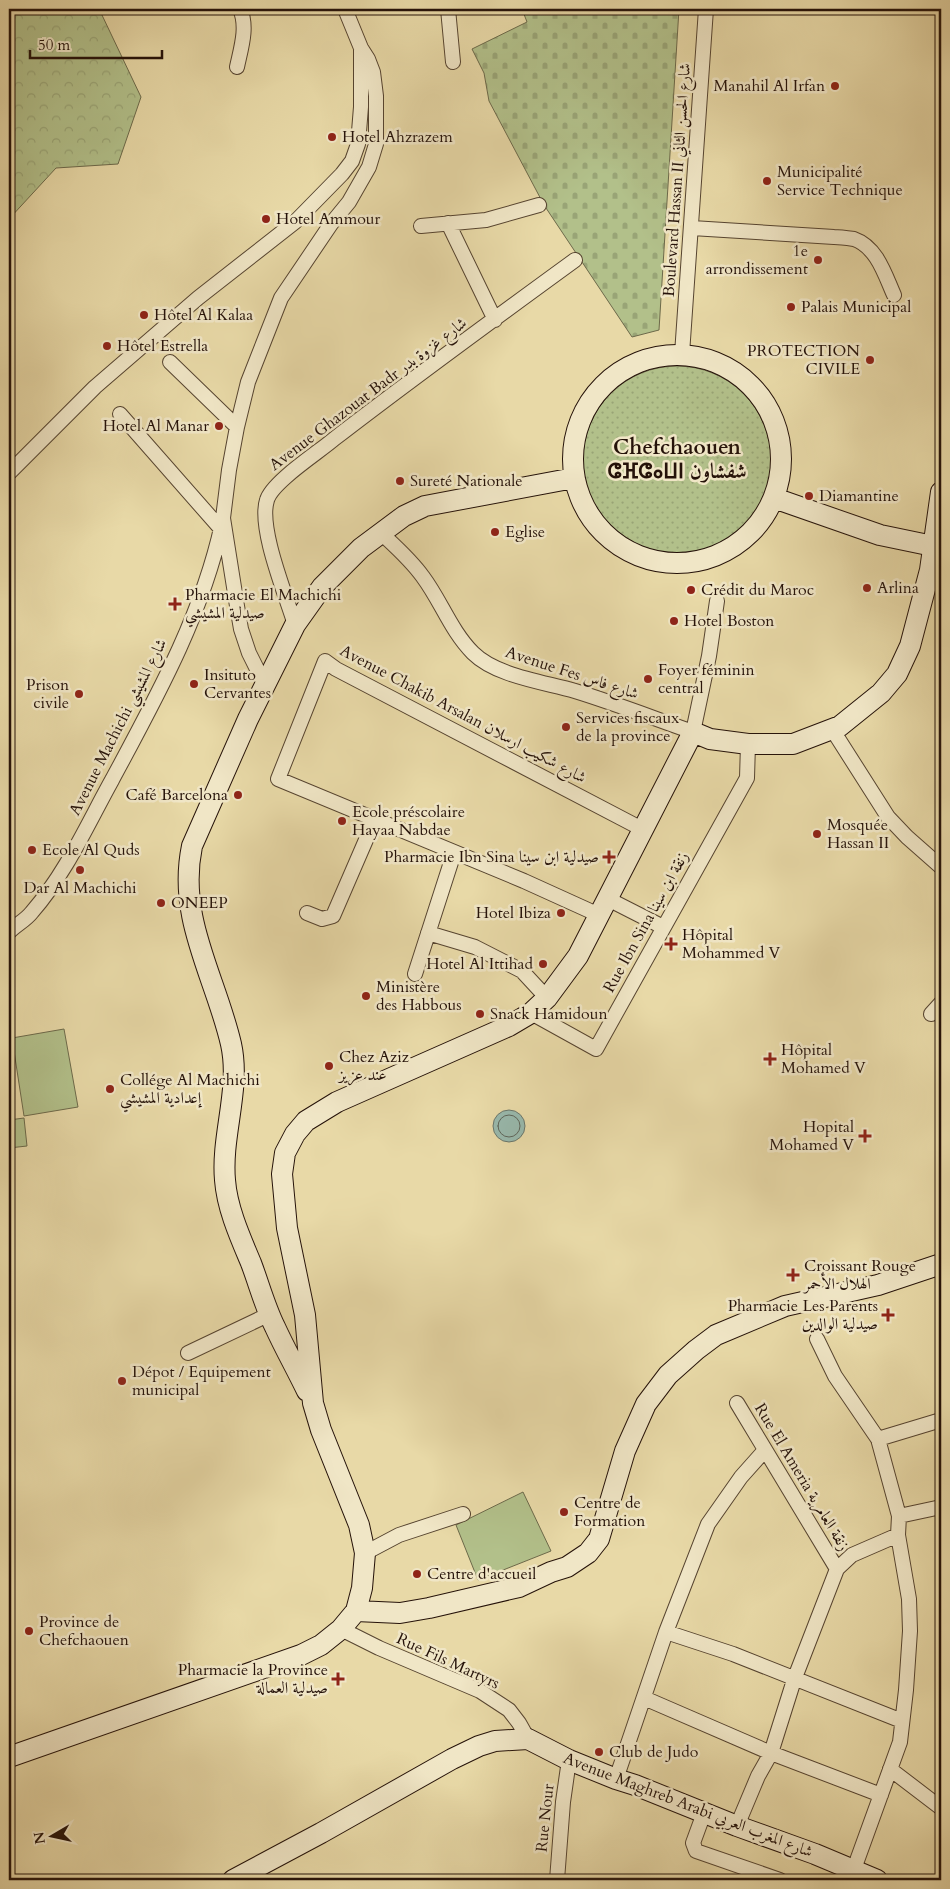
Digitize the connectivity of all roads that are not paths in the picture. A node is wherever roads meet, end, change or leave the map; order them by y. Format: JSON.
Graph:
{"nodes":[{"id":1,"x":240,"y":9,"type":"edge"},
{"id":2,"x":346,"y":9,"type":"edge"},
{"id":3,"x":448,"y":9,"type":"edge"},
{"id":4,"x":706,"y":9,"type":"edge"},
{"id":5,"x":361,"y":48,"type":"junction"},
{"id":6,"x":453,"y":62,"type":"dead end"},
{"id":7,"x":237,"y":67,"type":"dead end"},
{"id":8,"x":539,"y":205,"type":"dead end"},
{"id":9,"x":448,"y":223,"type":"junction"},
{"id":10,"x":421,"y":226,"type":"dead end"},
{"id":11,"x":692,"y":228,"type":"junction"},
{"id":12,"x":575,"y":260,"type":"dead end"},
{"id":13,"x":894,"y":295,"type":"dead end"},
{"id":14,"x":495,"y":320,"type":"junction"},
{"id":15,"x":682,"y":354,"type":"junction"},
{"id":16,"x":170,"y":362,"type":"dead end"},
{"id":17,"x":120,"y":414,"type":"dead end"},
{"id":18,"x":237,"y":427,"type":"junction"},
{"id":19,"x":9,"y":473,"type":"edge"},
{"id":20,"x":574,"y":478,"type":"junction"},
{"id":21,"x":941,"y":492,"type":"edge"},
{"id":22,"x":774,"y":498,"type":"junction"},
{"id":23,"x":222,"y":524,"type":"junction"},
{"id":24,"x":381,"y":533,"type":"junction"},
{"id":25,"x":937,"y":545,"type":"edge"},
{"id":26,"x":717,"y":601,"type":"dead end"},
{"id":27,"x":295,"y":625,"type":"junction"},
{"id":28,"x":265,"y":685,"type":"junction"},
{"id":29,"x":832,"y":729,"type":"junction"},
{"id":30,"x":693,"y":732,"type":"junction"},
{"id":31,"x":748,"y":744,"type":"junction"},
{"id":32,"x":374,"y":819,"type":"junction"},
{"id":33,"x":644,"y":830,"type":"junction"},
{"id":34,"x":454,"y":853,"type":"junction"},
{"id":35,"x":940,"y":862,"type":"edge"},
{"id":36,"x":603,"y":907,"type":"junction"},
{"id":37,"x":307,"y":913,"type":"dead end"},
{"id":38,"x":663,"y":927,"type":"junction"},
{"id":39,"x":9,"y":932,"type":"edge"},
{"id":40,"x":428,"y":933,"type":"junction"},
{"id":41,"x":415,"y":974,"type":"dead end"},
{"id":42,"x":547,"y":998,"type":"junction"},
{"id":43,"x":941,"y":1003,"type":"edge"},
{"id":44,"x":532,"y":1013,"type":"junction"},
{"id":45,"x":931,"y":1014,"type":"dead end"},
{"id":46,"x":941,"y":1264,"type":"edge"},
{"id":47,"x":305,"y":1315,"type":"junction"},
{"id":48,"x":273,"y":1322,"type":"junction"},
{"id":49,"x":817,"y":1339,"type":"dead end"},
{"id":50,"x":188,"y":1353,"type":"dead end"},
{"id":51,"x":313,"y":1403,"type":"junction"},
{"id":52,"x":737,"y":1403,"type":"dead end"},
{"id":53,"x":941,"y":1420,"type":"edge"},
{"id":54,"x":878,"y":1439,"type":"junction"},
{"id":55,"x":765,"y":1450,"type":"junction"},
{"id":56,"x":941,"y":1507,"type":"edge"},
{"id":57,"x":463,"y":1514,"type":"dead end"},
{"id":58,"x":899,"y":1516,"type":"junction"},
{"id":59,"x":898,"y":1535,"type":"junction"},
{"id":60,"x":366,"y":1553,"type":"junction"},
{"id":61,"x":837,"y":1569,"type":"junction"},
{"id":62,"x":356,"y":1611,"type":"junction"},
{"id":63,"x":341,"y":1629,"type":"junction"},
{"id":64,"x":666,"y":1632,"type":"junction"},
{"id":65,"x":794,"y":1680,"type":"junction"},
{"id":66,"x":644,"y":1698,"type":"junction"},
{"id":67,"x":902,"y":1721,"type":"junction"},
{"id":68,"x":528,"y":1739,"type":"junction"},
{"id":69,"x":772,"y":1753,"type":"junction"},
{"id":70,"x":9,"y":1757,"type":"edge"},
{"id":71,"x":569,"y":1760,"type":"junction"},
{"id":72,"x":890,"y":1769,"type":"junction"},
{"id":73,"x":616,"y":1779,"type":"junction"},
{"id":74,"x":881,"y":1795,"type":"junction"},
{"id":75,"x":941,"y":1808,"type":"edge"},
{"id":76,"x":704,"y":1813,"type":"junction"},
{"id":77,"x":737,"y":1826,"type":"junction"},
{"id":78,"x":852,"y":1875,"type":"edge"},
{"id":79,"x":233,"y":1880,"type":"edge"},
{"id":80,"x":557,"y":1880,"type":"edge"},
{"id":81,"x":780,"y":1880,"type":"edge"},
{"id":82,"x":877,"y":1880,"type":"edge"}],
"edges":[{"from":1,"to":7,"type":"street"},
{"from":2,"to":5,"type":"street"},
{"from":3,"to":6,"type":"street"},
{"from":4,"to":11,"type":"street","name":"Boulevard Hassan II شارع الحسن الثاني"},
{"from":5,"to":18,"type":"street"},
{"from":5,"to":19,"type":"street"},
{"from":8,"to":9,"type":"street"},
{"from":9,"to":10,"type":"street"},
{"from":9,"to":14,"type":"street"},
{"from":11,"to":13,"type":"street"},
{"from":11,"to":15,"type":"street","name":"Boulevard Hassan II شارع الحسن الثاني"},
{"from":12,"to":14,"type":"street","name":"Avenue Ghazouat Badr شارع غزوة بدر"},
{"from":14,"to":27,"type":"street","name":"Avenue Ghazouat Badr شارع غزوة بدر"},
{"from":15,"to":20,"type":"street"},
{"from":15,"to":22,"type":"street"},
{"from":16,"to":18,"type":"street"},
{"from":17,"to":23,"type":"street"},
{"from":18,"to":23,"type":"street"},
{"from":20,"to":22,"type":"street"},
{"from":20,"to":24,"type":"street"},
{"from":21,"to":25,"type":"street"},
{"from":22,"to":25,"type":"street"},
{"from":23,"to":28,"type":"street"},
{"from":23,"to":39,"type":"street","name":"Avenue Machichi شارع المشيشي"},
{"from":24,"to":27,"type":"street"},
{"from":24,"to":30,"type":"street","name":"Avenue Fes شارع فاس"},
{"from":25,"to":29,"type":"street"},
{"from":26,"to":30,"type":"street"},
{"from":27,"to":28,"type":"street"},
{"from":28,"to":48,"type":"street"},
{"from":29,"to":31,"type":"street"},
{"from":29,"to":35,"type":"street"},
{"from":30,"to":31,"type":"street"},
{"from":30,"to":33,"type":"street"},
{"from":31,"to":38,"type":"street","name":"Rue Ibn Sina زنقة ابن سينا"},
{"from":32,"to":33,"type":"street","name":"Avenue Chakib Arsalan شارع شكيب ارسلان"},
{"from":32,"to":34,"type":"street"},
{"from":32,"to":37,"type":"street"},
{"from":33,"to":36,"type":"street"},
{"from":34,"to":36,"type":"street"},
{"from":34,"to":40,"type":"street"},
{"from":36,"to":38,"type":"street"},
{"from":36,"to":42,"type":"street"},
{"from":38,"to":44,"type":"street","name":"Rue Ibn Sina زنقة ابن سينا"},
{"from":40,"to":41,"type":"street"},
{"from":40,"to":42,"type":"street"},
{"from":42,"to":44,"type":"street"},
{"from":43,"to":45,"type":"street"},
{"from":44,"to":47,"type":"street"},
{"from":46,"to":62,"type":"street"},
{"from":47,"to":48,"type":"street"},
{"from":47,"to":51,"type":"street"},
{"from":48,"to":50,"type":"street"},
{"from":48,"to":51,"type":"street"},
{"from":49,"to":54,"type":"street"},
{"from":51,"to":60,"type":"street"},
{"from":52,"to":55,"type":"street","name":"Rue El Ameria زنقة العامرية"},
{"from":53,"to":54,"type":"street"},
{"from":54,"to":58,"type":"street"},
{"from":55,"to":61,"type":"street","name":"Rue El Ameria زنقة العامرية"},
{"from":55,"to":64,"type":"street"},
{"from":56,"to":58,"type":"street"},
{"from":57,"to":60,"type":"street"},
{"from":58,"to":59,"type":"street"},
{"from":59,"to":61,"type":"street"},
{"from":59,"to":67,"type":"street"},
{"from":60,"to":62,"type":"street"},
{"from":61,"to":65,"type":"street"},
{"from":62,"to":63,"type":"street"},
{"from":63,"to":68,"type":"street","name":"Rue Fils Martyrs"},
{"from":63,"to":70,"type":"street"},
{"from":64,"to":65,"type":"street"},
{"from":64,"to":66,"type":"street"},
{"from":65,"to":67,"type":"street"},
{"from":65,"to":69,"type":"street"},
{"from":66,"to":69,"type":"street"},
{"from":66,"to":73,"type":"street"},
{"from":67,"to":72,"type":"street"},
{"from":68,"to":71,"type":"street","name":"Avenue Maghreb Arabi شارع المغرب العربي"},
{"from":68,"to":79,"type":"street"},
{"from":69,"to":74,"type":"street"},
{"from":69,"to":77,"type":"street"},
{"from":71,"to":73,"type":"street","name":"Avenue Maghreb Arabi شارع المغرب العربي"},
{"from":71,"to":80,"type":"street","name":"Rue Nour"},
{"from":72,"to":74,"type":"street"},
{"from":72,"to":75,"type":"street"},
{"from":73,"to":76,"type":"street","name":"Avenue Maghreb Arabi شارع المغرب العربي"},
{"from":74,"to":78,"type":"street"},
{"from":76,"to":77,"type":"street","name":"Avenue Maghreb Arabi شارع المغرب العربي"},
{"from":76,"to":81,"type":"street"},
{"from":77,"to":78,"type":"street","name":"Avenue Maghreb Arabi شارع المغرب العربي"},
{"from":78,"to":82,"type":"street","name":"Avenue Maghreb Arabi شارع المغرب العربي"}]}
